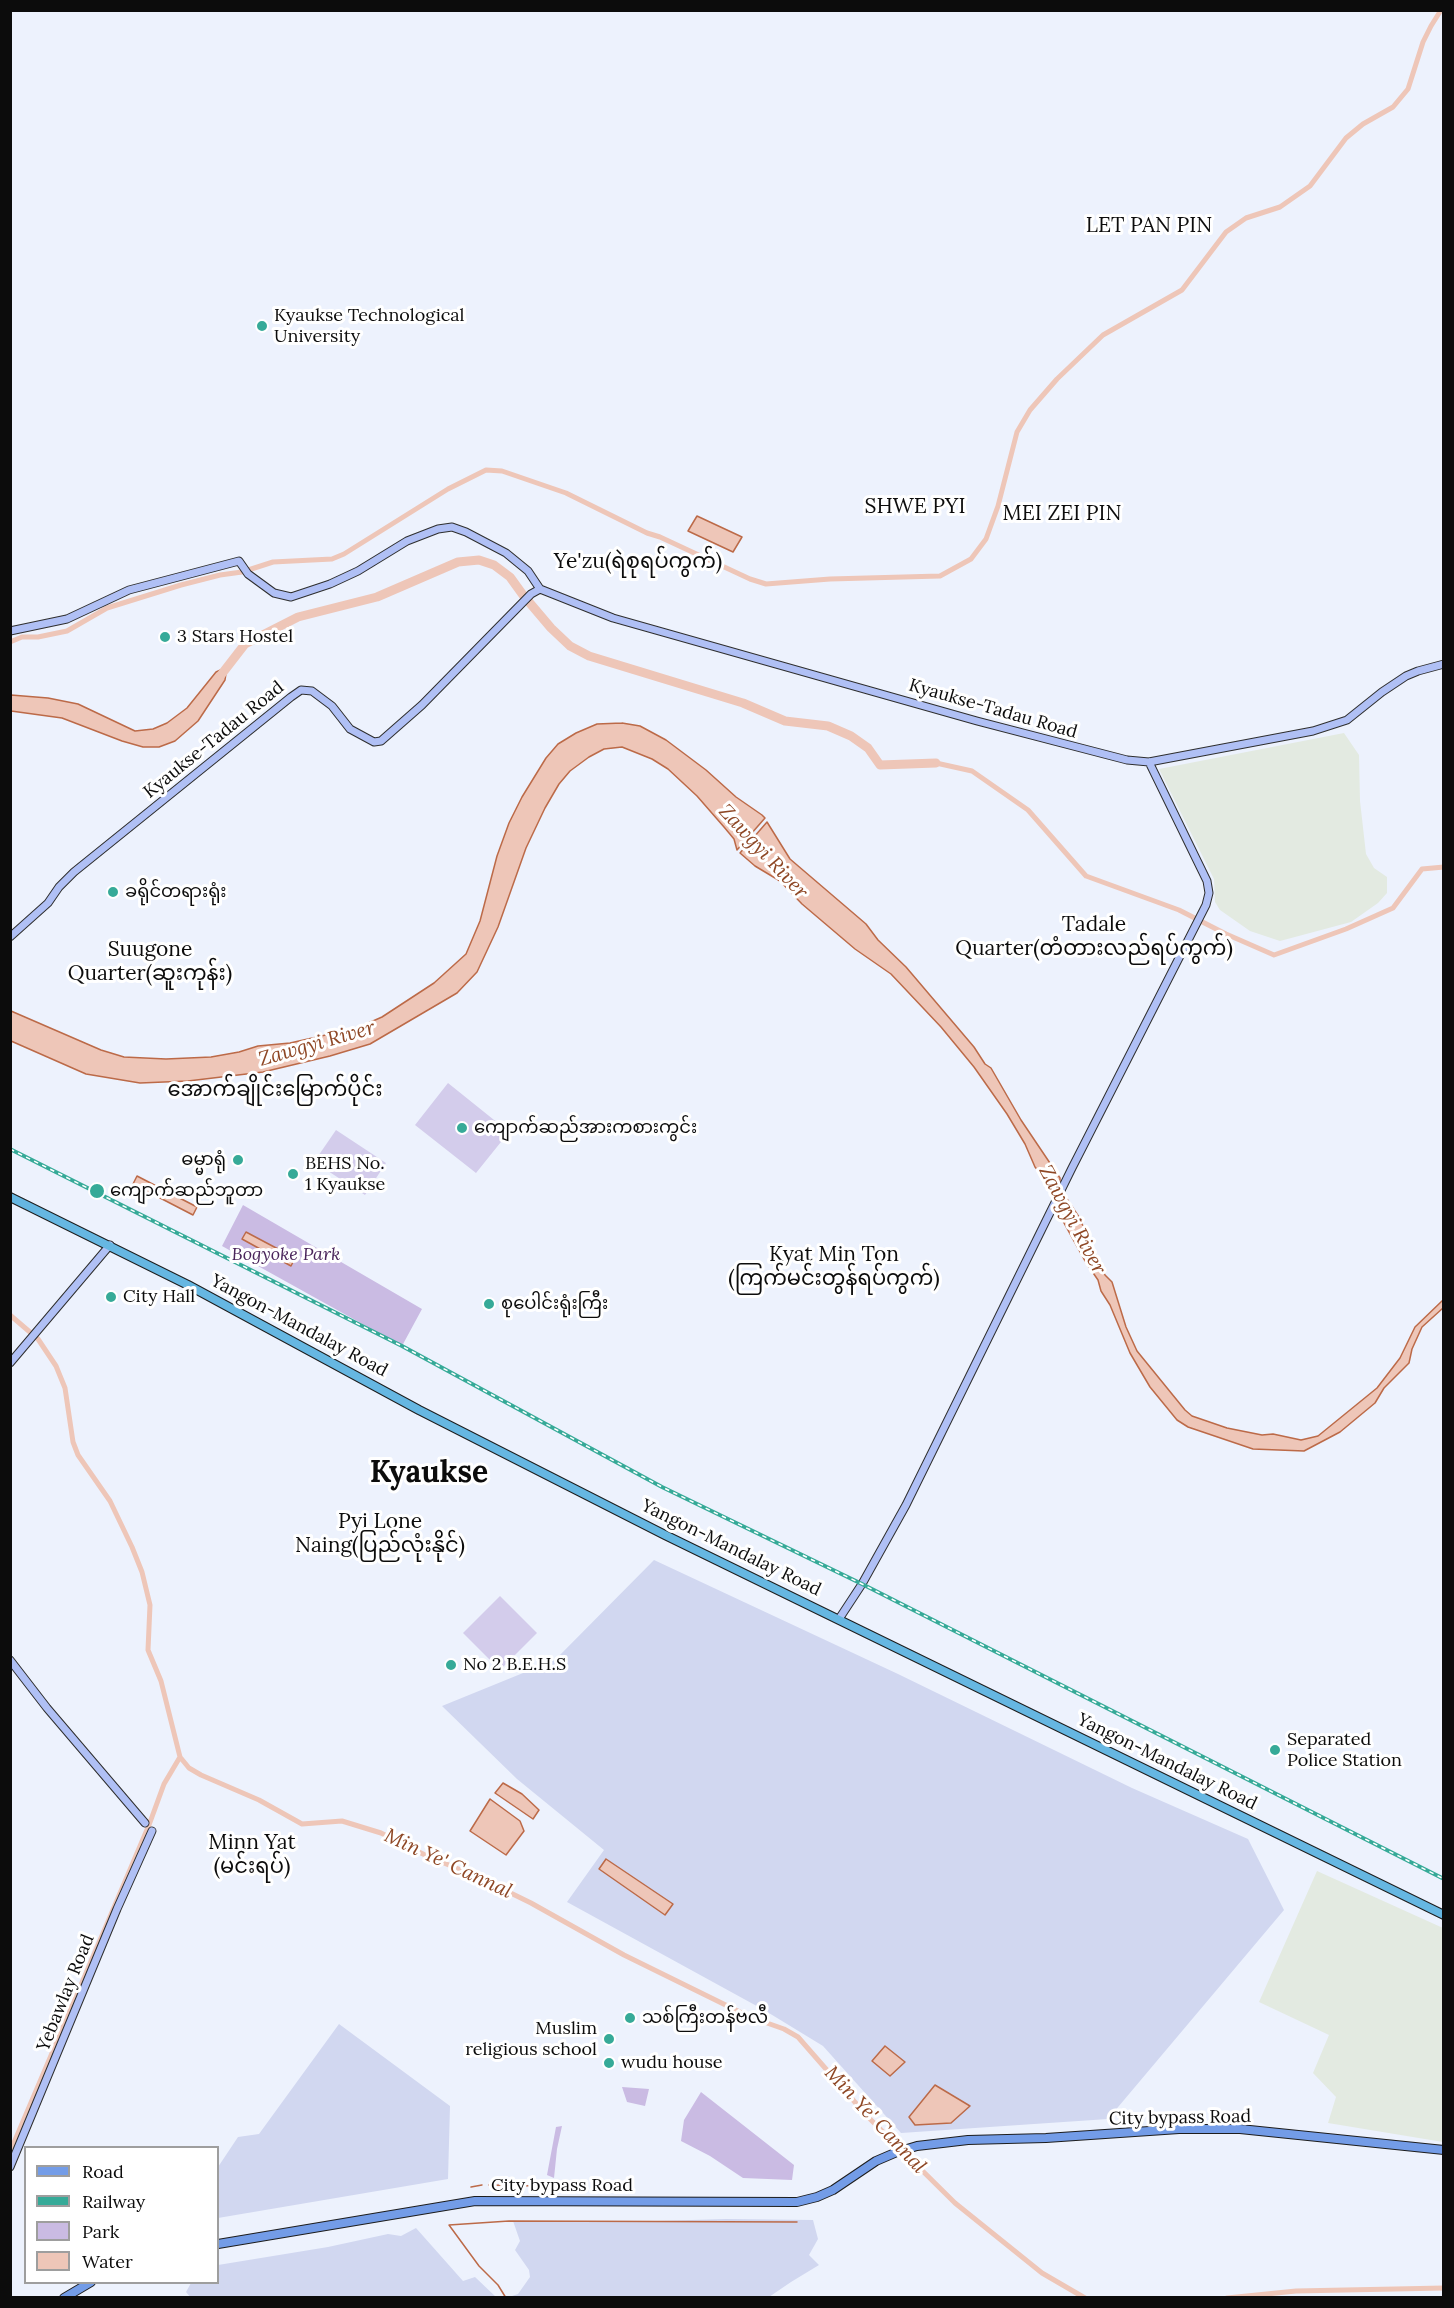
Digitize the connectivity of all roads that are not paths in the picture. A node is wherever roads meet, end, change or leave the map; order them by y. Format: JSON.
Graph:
{"nodes":[{"id":1,"x":540,"y":589,"type":"junction"},
{"id":2,"x":10,"y":631,"type":"edge"},
{"id":3,"x":1443,"y":664,"type":"edge"},
{"id":4,"x":1149,"y":762,"type":"junction"},
{"id":5,"x":10,"y":937,"type":"edge"},
{"id":6,"x":10,"y":1197,"type":"edge"},
{"id":7,"x":110,"y":1245,"type":"junction"},
{"id":8,"x":10,"y":1363,"type":"edge"},
{"id":9,"x":839,"y":1619,"type":"junction"},
{"id":10,"x":10,"y":1660,"type":"edge"},
{"id":11,"x":145,"y":1822,"type":"dead end"},
{"id":12,"x":152,"y":1831,"type":"dead end"},
{"id":13,"x":1443,"y":1915,"type":"edge"},
{"id":14,"x":1443,"y":2150,"type":"edge"},
{"id":15,"x":10,"y":2167,"type":"edge"},
{"id":16,"x":219,"y":2244,"type":"edge"},
{"id":17,"x":89,"y":2284,"type":"edge"},
{"id":18,"x":64,"y":2298,"type":"edge"}],
"edges":[{"from":1,"to":2,"type":"street"},
{"from":1,"to":4,"type":"street","name":"Kyaukse-Tadau Road"},
{"from":1,"to":5,"type":"street","name":"Kyaukse-Tadau Road"},
{"from":3,"to":4,"type":"street","name":"Kyaukse-Tadau Road"},
{"from":4,"to":9,"type":"street"},
{"from":6,"to":7,"type":"highway","name":"Yangon-Mandalay Road"},
{"from":7,"to":8,"type":"street"},
{"from":7,"to":9,"type":"highway","name":"Yangon-Mandalay Road"},
{"from":9,"to":13,"type":"highway","name":"Yangon-Mandalay Road"},
{"from":10,"to":11,"type":"street"},
{"from":12,"to":15,"type":"street","name":"Yebawlay Road"},
{"from":14,"to":16,"type":"main road","name":"City bypass Road"},
{"from":17,"to":18,"type":"main road"}]}
